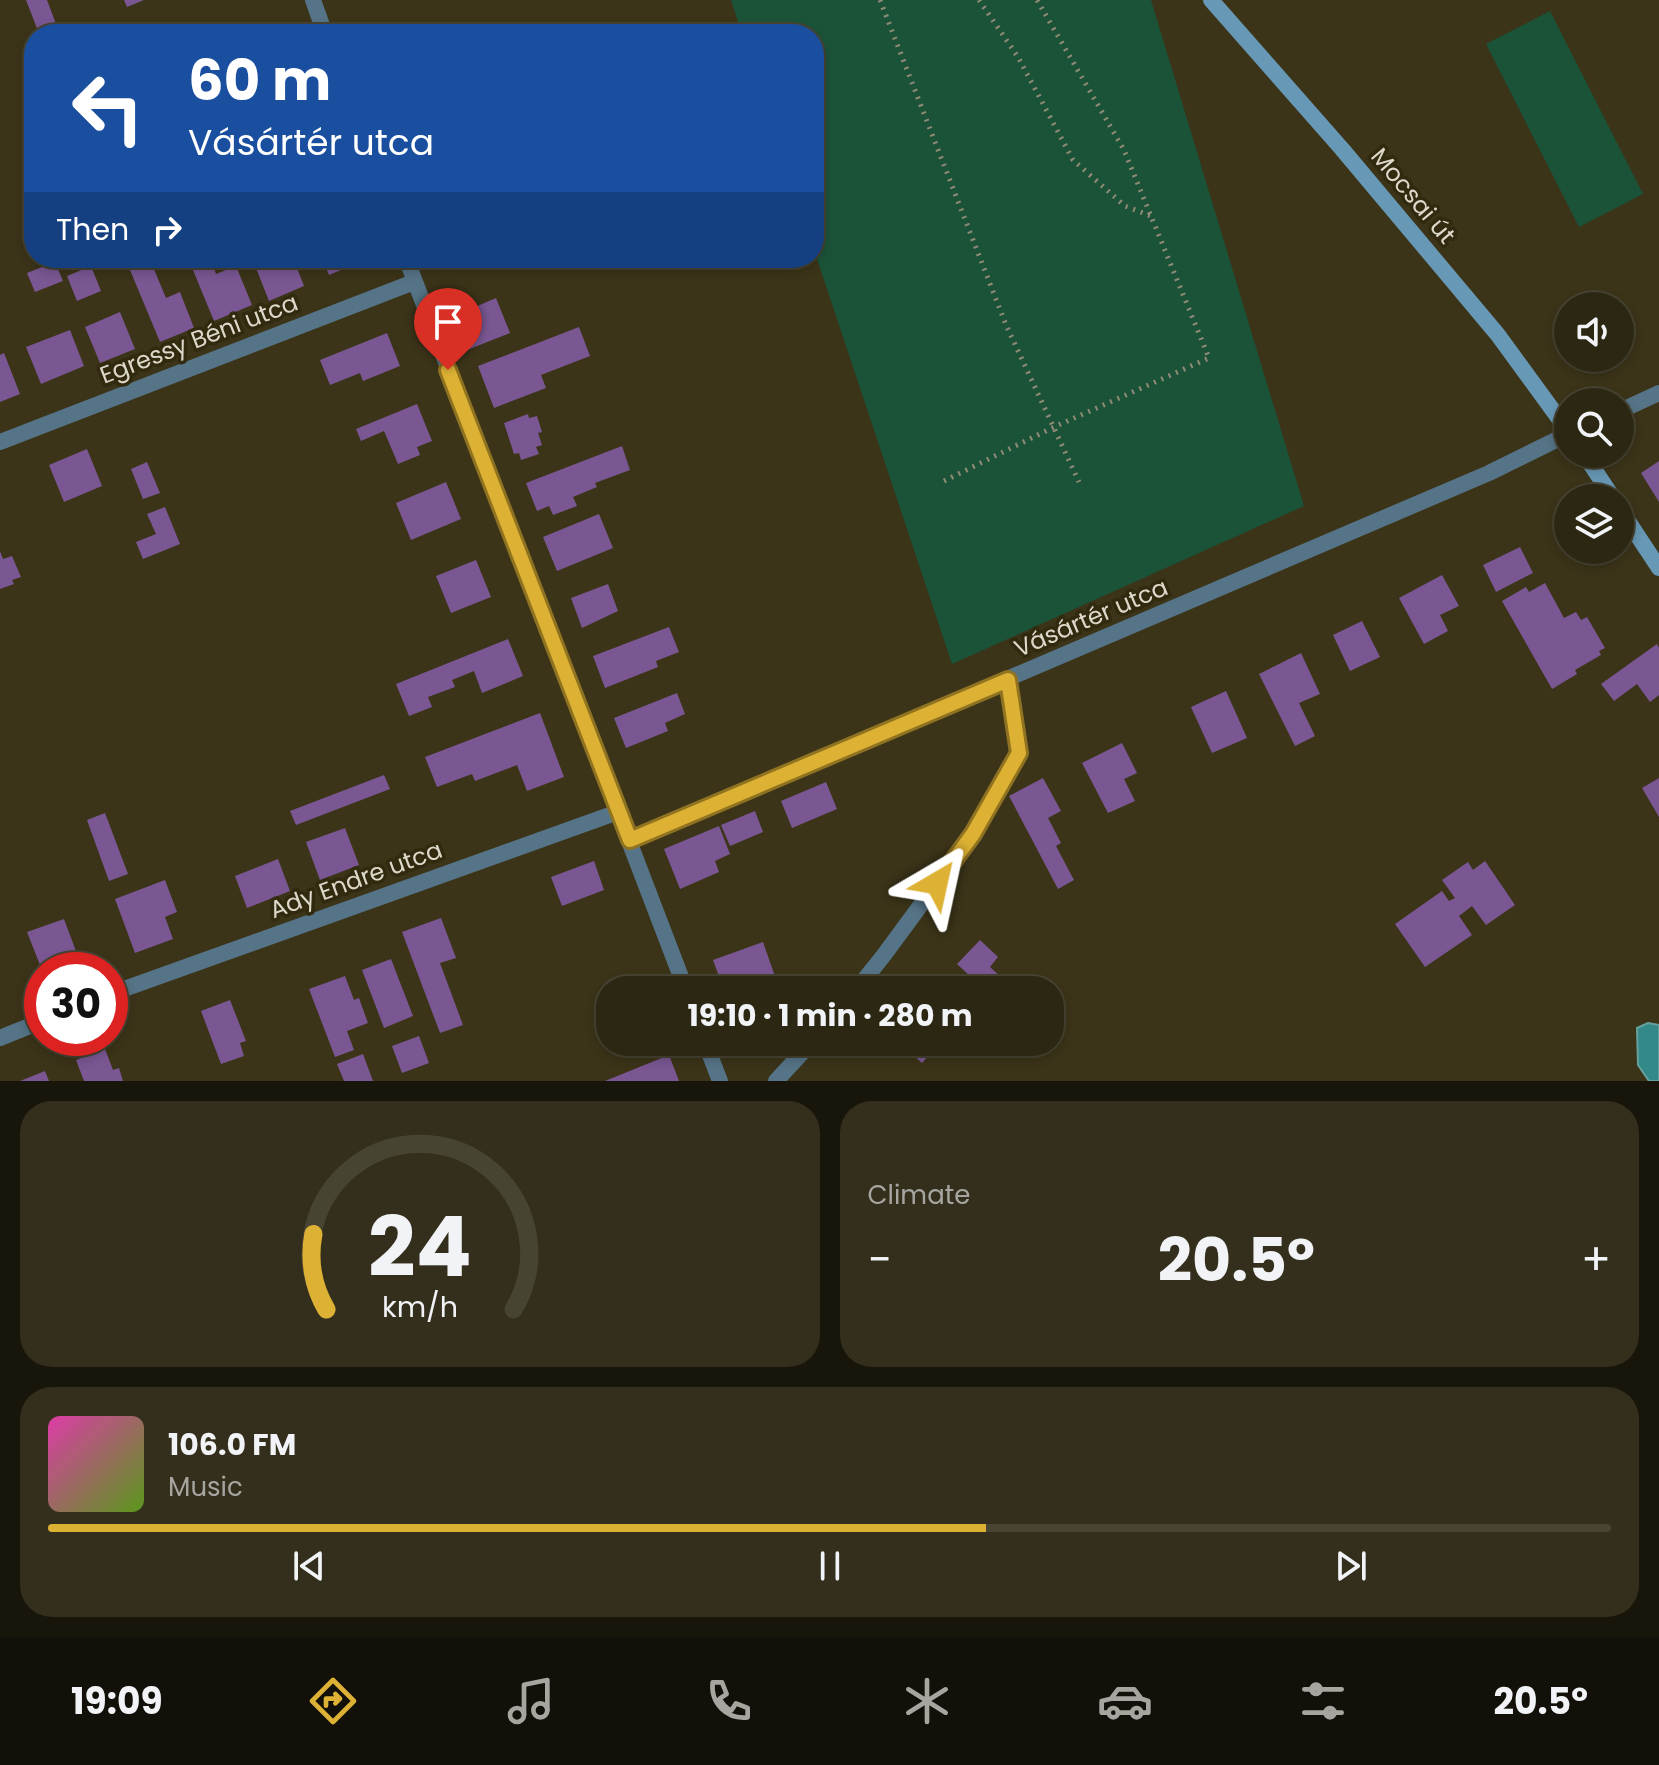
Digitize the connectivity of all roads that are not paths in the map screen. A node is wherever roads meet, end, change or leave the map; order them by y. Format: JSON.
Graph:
{"nodes":[{"id":1,"x":313,"y":0,"type":"edge"},
{"id":2,"x":1211,"y":0,"type":"edge"},
{"id":3,"x":321,"y":24,"type":"edge"},
{"id":4,"x":409,"y":268,"type":"edge"},
{"id":5,"x":414,"y":282,"type":"junction"},
{"id":6,"x":1659,"y":393,"type":"edge"},
{"id":7,"x":1634,"y":405,"type":"edge"},
{"id":8,"x":1554,"y":411,"type":"edge"},
{"id":9,"x":1554,"y":439,"type":"edge"},
{"id":10,"x":0,"y":442,"type":"edge"},
{"id":11,"x":1634,"y":530,"type":"edge"},
{"id":12,"x":1659,"y":568,"type":"edge"},
{"id":13,"x":1008,"y":680,"type":"junction"},
{"id":14,"x":618,"y":812,"type":"junction"},
{"id":15,"x":630,"y":840,"type":"junction"},
{"id":16,"x":681,"y":976,"type":"edge"},
{"id":17,"x":867,"y":976,"type":"edge"},
{"id":18,"x":128,"y":988,"type":"edge"},
{"id":19,"x":24,"y":1028,"type":"edge"},
{"id":20,"x":0,"y":1038,"type":"edge"},
{"id":21,"x":710,"y":1056,"type":"edge"},
{"id":22,"x":799,"y":1056,"type":"edge"},
{"id":23,"x":720,"y":1081,"type":"edge"},
{"id":24,"x":776,"y":1081,"type":"edge"}],
"edges":[{"from":1,"to":3,"type":"street"},
{"from":2,"to":8,"type":"main road","name":"Mocsai út"},
{"from":4,"to":5,"type":"street"},
{"from":5,"to":10,"type":"street","name":"Egressy Béni utca"},
{"from":5,"to":14,"type":"street"},
{"from":6,"to":7,"type":"street"},
{"from":9,"to":13,"type":"street","name":"Vásártér utca"},
{"from":11,"to":12,"type":"main road"},
{"from":13,"to":15,"type":"street","name":"Vásártér utca"},
{"from":13,"to":17,"type":"street"},
{"from":14,"to":15,"type":"street"},
{"from":14,"to":18,"type":"street","name":"Ady Endre utca"},
{"from":15,"to":16,"type":"street"},
{"from":19,"to":20,"type":"street"},
{"from":21,"to":23,"type":"street"},
{"from":22,"to":24,"type":"street"}]}
